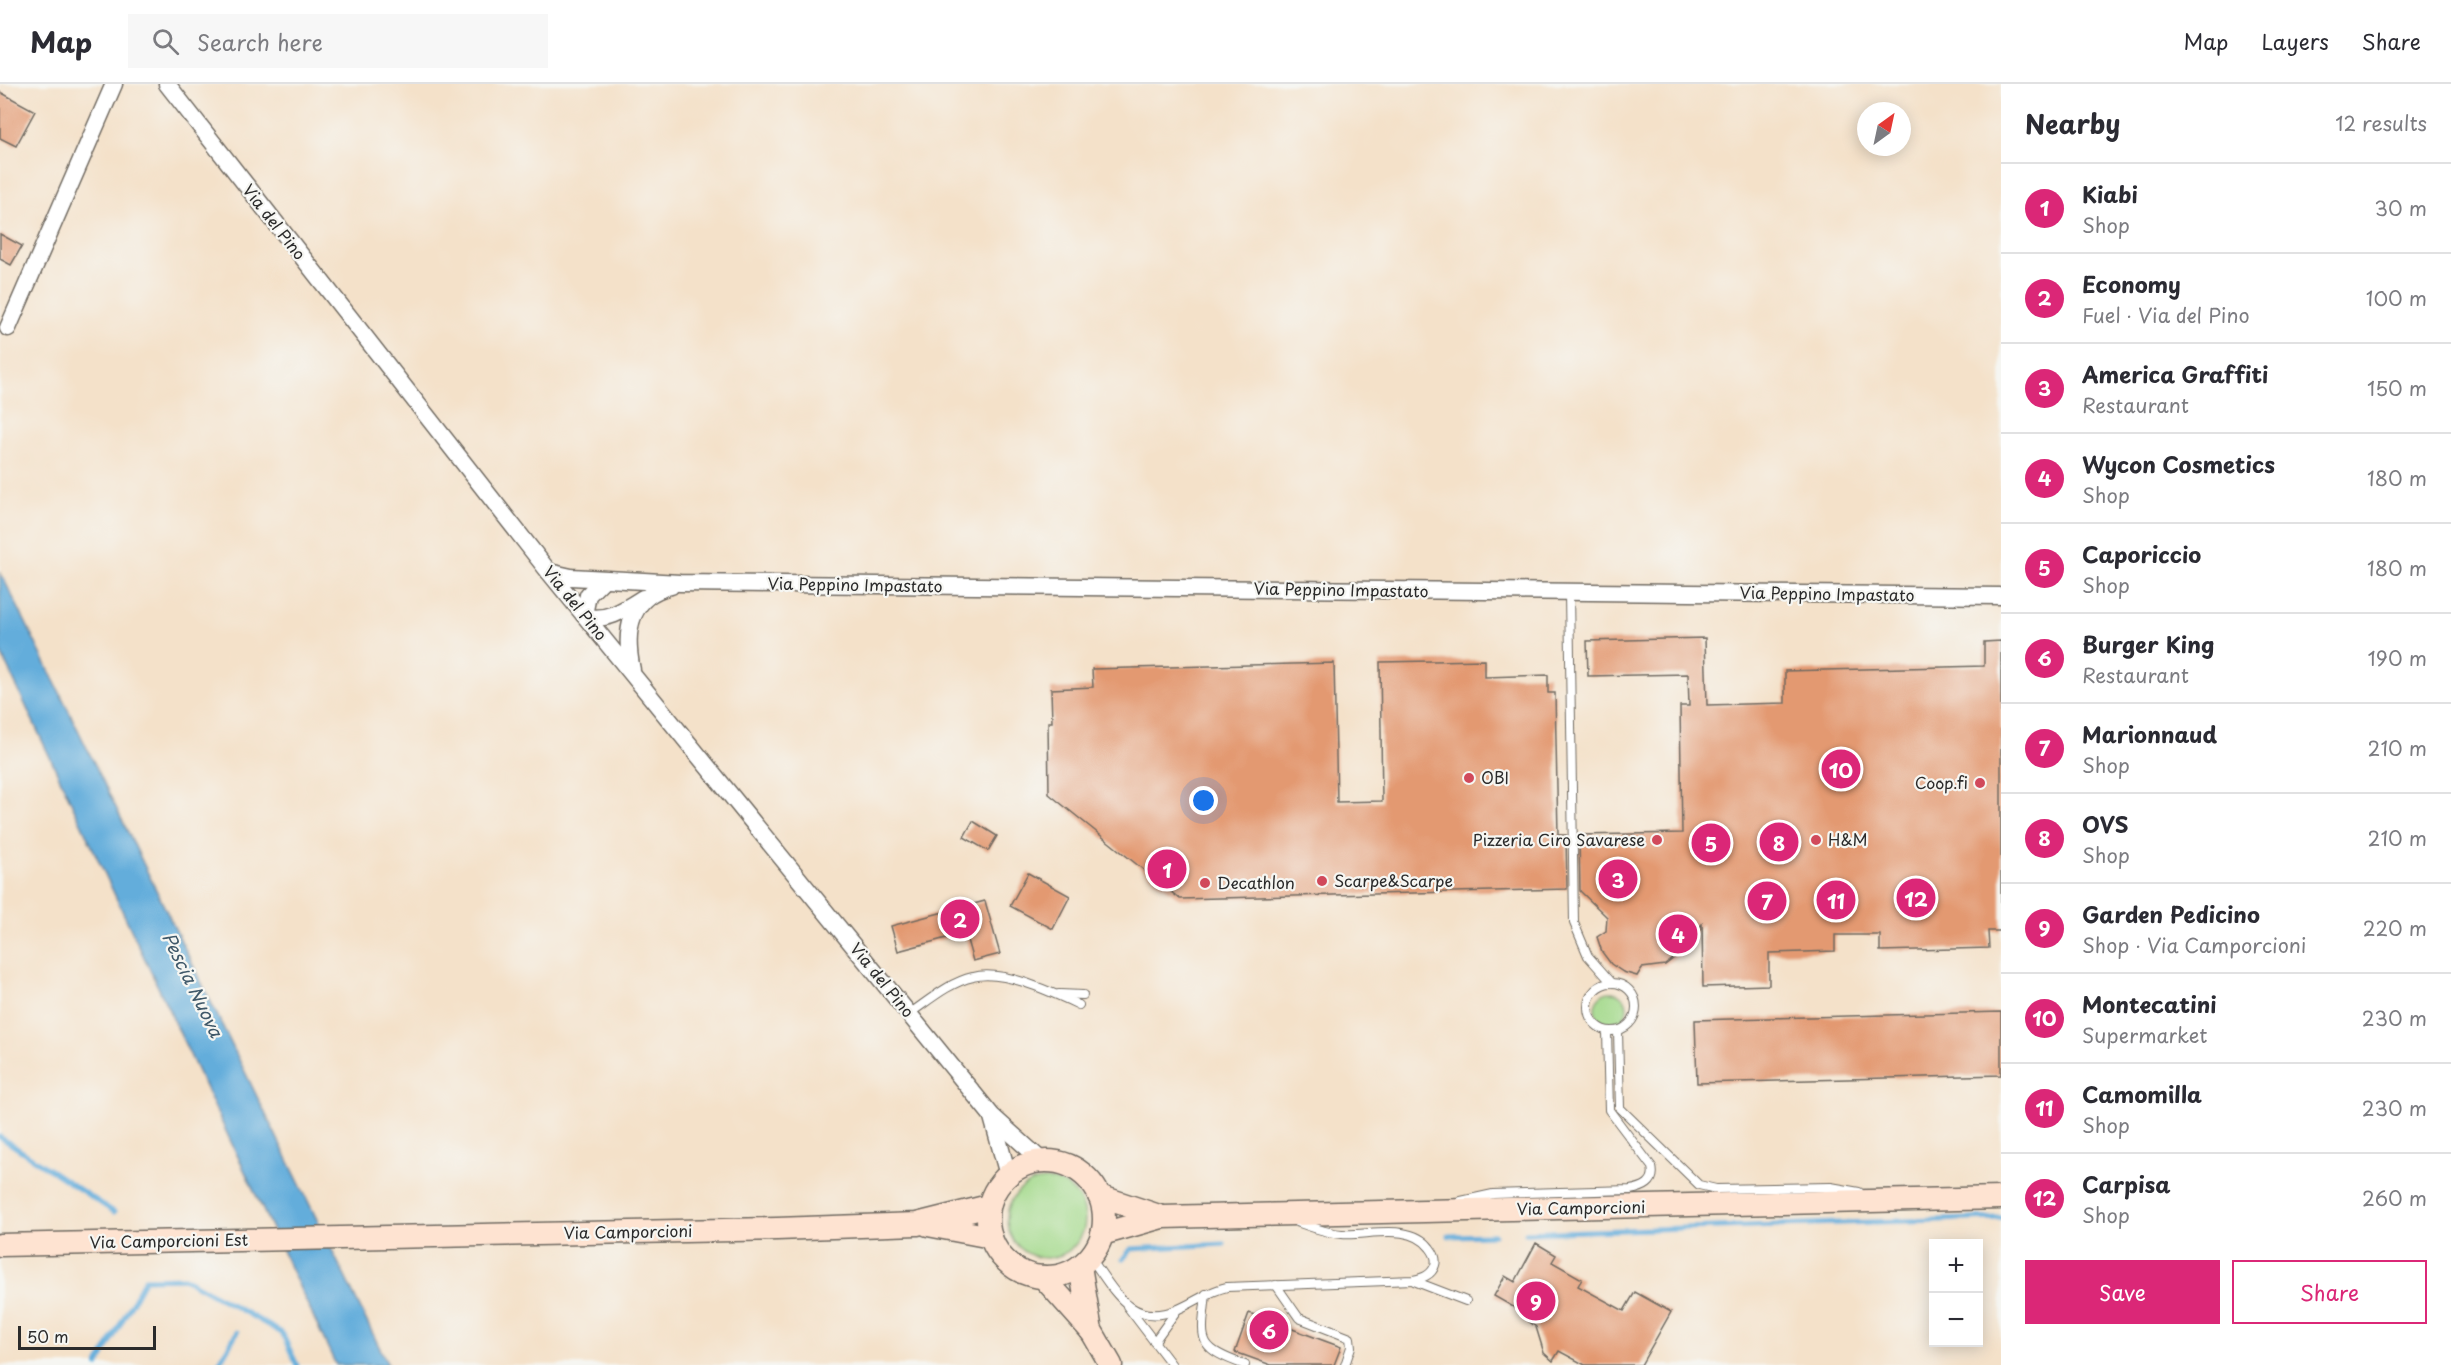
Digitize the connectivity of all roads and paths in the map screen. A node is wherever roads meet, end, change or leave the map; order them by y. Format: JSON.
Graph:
{"nodes":[{"id":1,"x":114,"y":84,"type":"edge"},
{"id":2,"x":167,"y":84,"type":"edge"},
{"id":3,"x":8,"y":328,"type":"dead end"},
{"id":4,"x":549,"y":572,"type":"junction"},
{"id":5,"x":603,"y":580,"type":"junction"},
{"id":6,"x":680,"y":583,"type":"junction"},
{"id":7,"x":1569,"y":592,"type":"junction"},
{"id":8,"x":648,"y":595,"type":"junction"},
{"id":9,"x":2001,"y":596,"type":"edge"},
{"id":10,"x":585,"y":616,"type":"junction"},
{"id":11,"x":633,"y":674,"type":"junction"},
{"id":12,"x":1612,"y":983,"type":"junction"},
{"id":13,"x":1055,"y":993,"type":"junction"},
{"id":14,"x":1083,"y":995,"type":"dead end"},
{"id":15,"x":1079,"y":1005,"type":"dead end"},
{"id":16,"x":909,"y":1014,"type":"junction"},
{"id":17,"x":1607,"y":1031,"type":"junction"},
{"id":18,"x":1618,"y":1031,"type":"junction"},
{"id":19,"x":992,"y":1116,"type":"junction"},
{"id":20,"x":1042,"y":1161,"type":"junction"},
{"id":21,"x":1008,"y":1175,"type":"junction"},
{"id":22,"x":1099,"y":1196,"type":"junction"},
{"id":23,"x":2001,"y":1198,"type":"edge"},
{"id":24,"x":1898,"y":1200,"type":"junction"},
{"id":25,"x":989,"y":1206,"type":"junction"},
{"id":26,"x":1419,"y":1213,"type":"junction"},
{"id":27,"x":1276,"y":1215,"type":"junction"},
{"id":28,"x":1162,"y":1217,"type":"junction"},
{"id":29,"x":917,"y":1224,"type":"junction"},
{"id":30,"x":1102,"y":1234,"type":"junction"},
{"id":31,"x":338,"y":1237,"type":"joint"},
{"id":32,"x":991,"y":1237,"type":"junction"},
{"id":33,"x":0,"y":1245,"type":"edge"},
{"id":34,"x":1085,"y":1261,"type":"junction"},
{"id":35,"x":1043,"y":1277,"type":"junction"},
{"id":36,"x":1413,"y":1281,"type":"junction"},
{"id":37,"x":1276,"y":1286,"type":"junction"},
{"id":38,"x":1206,"y":1294,"type":"junction"},
{"id":39,"x":1466,"y":1301,"type":"dead end"},
{"id":40,"x":1126,"y":1306,"type":"junction"},
{"id":41,"x":1177,"y":1310,"type":"junction"},
{"id":42,"x":1092,"y":1332,"type":"junction"},
{"id":43,"x":1154,"y":1342,"type":"junction"},
{"id":44,"x":1111,"y":1365,"type":"edge"},
{"id":45,"x":1172,"y":1365,"type":"edge"},
{"id":46,"x":1245,"y":1365,"type":"edge"},
{"id":47,"x":1345,"y":1365,"type":"edge"}],
"edges":[{"from":1,"to":3,"type":"street"},
{"from":2,"to":4,"type":"street","name":"Via del Pino"},
{"from":4,"to":5,"type":"street","name":"Via Peppino Impastato"},
{"from":4,"to":10,"type":"street","name":"Via del Pino"},
{"from":5,"to":6,"type":"street","name":"Via Peppino Impastato"},
{"from":5,"to":10,"type":"street"},
{"from":6,"to":7,"type":"street","name":"Via Peppino Impastato"},
{"from":6,"to":8,"type":"street"},
{"from":7,"to":9,"type":"street","name":"Via Peppino Impastato"},
{"from":7,"to":12,"type":"lane"},
{"from":8,"to":10,"type":"street"},
{"from":8,"to":11,"type":"street"},
{"from":10,"to":11,"type":"street","name":"Via del Pino"},
{"from":11,"to":16,"type":"street","name":"Via del Pino"},
{"from":12,"to":17,"type":"lane"},
{"from":12,"to":18,"type":"lane"},
{"from":13,"to":14,"type":"lane"},
{"from":13,"to":15,"type":"lane"},
{"from":13,"to":16,"type":"lane"},
{"from":16,"to":19,"type":"street","name":"Via del Pino"},
{"from":17,"to":18,"type":"lane"},
{"from":17,"to":26,"type":"lane"},
{"from":18,"to":24,"type":"lane"},
{"from":19,"to":20,"type":"street","name":"Via del Pino"},
{"from":19,"to":21,"type":"street","name":"Via del Pino"},
{"from":20,"to":21,"type":"main road"},
{"from":20,"to":22,"type":"main road"},
{"from":21,"to":25,"type":"main road"},
{"from":22,"to":28,"type":"main road"},
{"from":22,"to":30,"type":"main road"},
{"from":23,"to":24,"type":"main road","name":"Via Camporcioni"},
{"from":24,"to":26,"type":"main road","name":"Via Camporcioni"},
{"from":25,"to":29,"type":"main road"},
{"from":25,"to":32,"type":"main road"},
{"from":26,"to":27,"type":"main road","name":"Via Camporcioni"},
{"from":27,"to":28,"type":"main road","name":"Via Camporcioni"},
{"from":27,"to":36,"type":"lane"},
{"from":28,"to":30,"type":"main road"},
{"from":29,"to":31,"type":"main road","name":"Via Camporcioni"},
{"from":29,"to":32,"type":"main road"},
{"from":30,"to":34,"type":"main road"},
{"from":31,"to":33,"type":"main road","name":"Via Camporcioni Est"},
{"from":32,"to":35,"type":"main road"},
{"from":34,"to":35,"type":"main road"},
{"from":34,"to":40,"type":"lane"},
{"from":34,"to":42,"type":"main road"},
{"from":35,"to":42,"type":"main road"},
{"from":36,"to":37,"type":"lane"},
{"from":36,"to":39,"type":"lane"},
{"from":37,"to":38,"type":"lane"},
{"from":37,"to":47,"type":"lane"},
{"from":38,"to":41,"type":"lane"},
{"from":38,"to":46,"type":"lane"},
{"from":40,"to":41,"type":"lane"},
{"from":40,"to":43,"type":"lane"},
{"from":41,"to":43,"type":"lane"},
{"from":42,"to":44,"type":"main road"},
{"from":43,"to":45,"type":"lane"}]}
